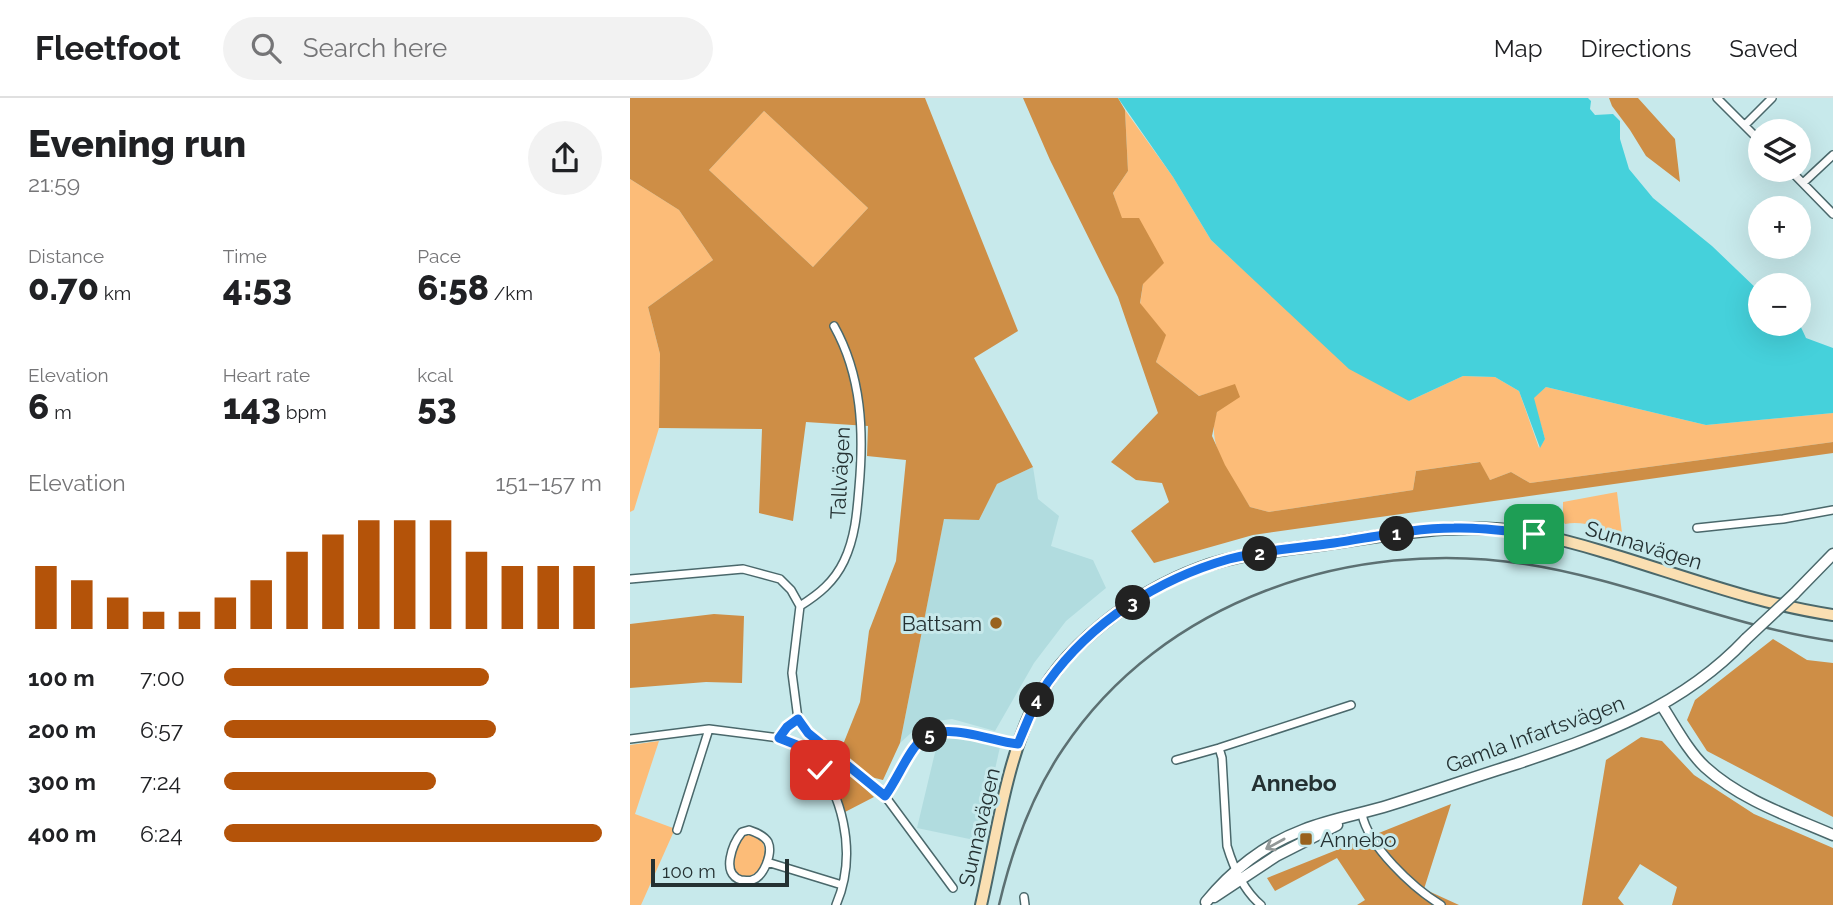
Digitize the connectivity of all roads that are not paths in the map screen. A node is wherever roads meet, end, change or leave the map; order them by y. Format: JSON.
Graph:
{"nodes":[{"id":1,"x":1717,"y":98,"type":"edge"},
{"id":2,"x":1772,"y":98,"type":"edge"},
{"id":3,"x":1745,"y":125,"type":"junction"},
{"id":4,"x":1748,"y":128,"type":"edge"},
{"id":5,"x":1833,"y":155,"type":"edge"},
{"id":6,"x":1803,"y":183,"type":"joint"},
{"id":7,"x":1833,"y":214,"type":"edge"},
{"id":8,"x":834,"y":326,"type":"dead end"},
{"id":9,"x":1833,"y":510,"type":"edge"},
{"id":10,"x":1697,"y":528,"type":"dead end"},
{"id":11,"x":1833,"y":554,"type":"edge"},
{"id":12,"x":630,"y":579,"type":"edge"},
{"id":13,"x":800,"y":606,"type":"junction"},
{"id":14,"x":1833,"y":615,"type":"edge"},
{"id":15,"x":1351,"y":705,"type":"dead end"},
{"id":16,"x":1662,"y":706,"type":"junction"},
{"id":17,"x":798,"y":719,"type":"junction"},
{"id":18,"x":709,"y":729,"type":"junction"},
{"id":19,"x":779,"y":738,"type":"junction"},
{"id":20,"x":630,"y":739,"type":"edge"},
{"id":21,"x":1018,"y":744,"type":"junction"},
{"id":22,"x":1219,"y":748,"type":"junction"},
{"id":23,"x":1176,"y":760,"type":"dead end"},
{"id":24,"x":885,"y":796,"type":"junction"},
{"id":25,"x":1362,"y":814,"type":"junction"},
{"id":26,"x":677,"y":830,"type":"dead end"},
{"id":27,"x":1833,"y":835,"type":"edge"},
{"id":28,"x":767,"y":862,"type":"junction"},
{"id":29,"x":1239,"y":874,"type":"junction"},
{"id":30,"x":842,"y":886,"type":"junction"},
{"id":31,"x":953,"y":888,"type":"dead end"},
{"id":32,"x":1204,"y":903,"type":"edge"},
{"id":33,"x":836,"y":905,"type":"edge"},
{"id":34,"x":981,"y":905,"type":"edge"},
{"id":35,"x":1261,"y":905,"type":"edge"},
{"id":36,"x":1441,"y":905,"type":"edge"}],
"edges":[{"from":1,"to":3,"type":"street"},
{"from":2,"to":3,"type":"street"},
{"from":3,"to":4,"type":"street"},
{"from":5,"to":6,"type":"street"},
{"from":6,"to":7,"type":"street"},
{"from":8,"to":13,"type":"street","name":"Tallvägen"},
{"from":9,"to":10,"type":"street"},
{"from":11,"to":16,"type":"street","name":"Gamla Infartsvägen","bridge":true},
{"from":12,"to":13,"type":"street"},
{"from":13,"to":17,"type":"street"},
{"from":14,"to":21,"type":"main road","name":"Sunnavägen"},
{"from":15,"to":22,"type":"street"},
{"from":16,"to":25,"type":"street","name":"Gamla Infartsvägen"},
{"from":16,"to":27,"type":"street"},
{"from":17,"to":19,"type":"street"},
{"from":17,"to":24,"type":"street"},
{"from":18,"to":19,"type":"street"},
{"from":18,"to":20,"type":"street"},
{"from":18,"to":26,"type":"street"},
{"from":19,"to":30,"type":"street"},
{"from":21,"to":24,"type":"street"},
{"from":21,"to":34,"type":"main road","name":"Sunnavägen"},
{"from":22,"to":23,"type":"street"},
{"from":22,"to":29,"type":"street"},
{"from":24,"to":31,"type":"street"},
{"from":25,"to":29,"type":"street","name":"Gamla Infartsvägen"},
{"from":25,"to":36,"type":"street"},
{"from":28,"to":28,"type":"street"},
{"from":28,"to":30,"type":"street"},
{"from":29,"to":32,"type":"street","name":"Gamla Infartsvägen"},
{"from":29,"to":35,"type":"street"},
{"from":30,"to":33,"type":"street"}]}
